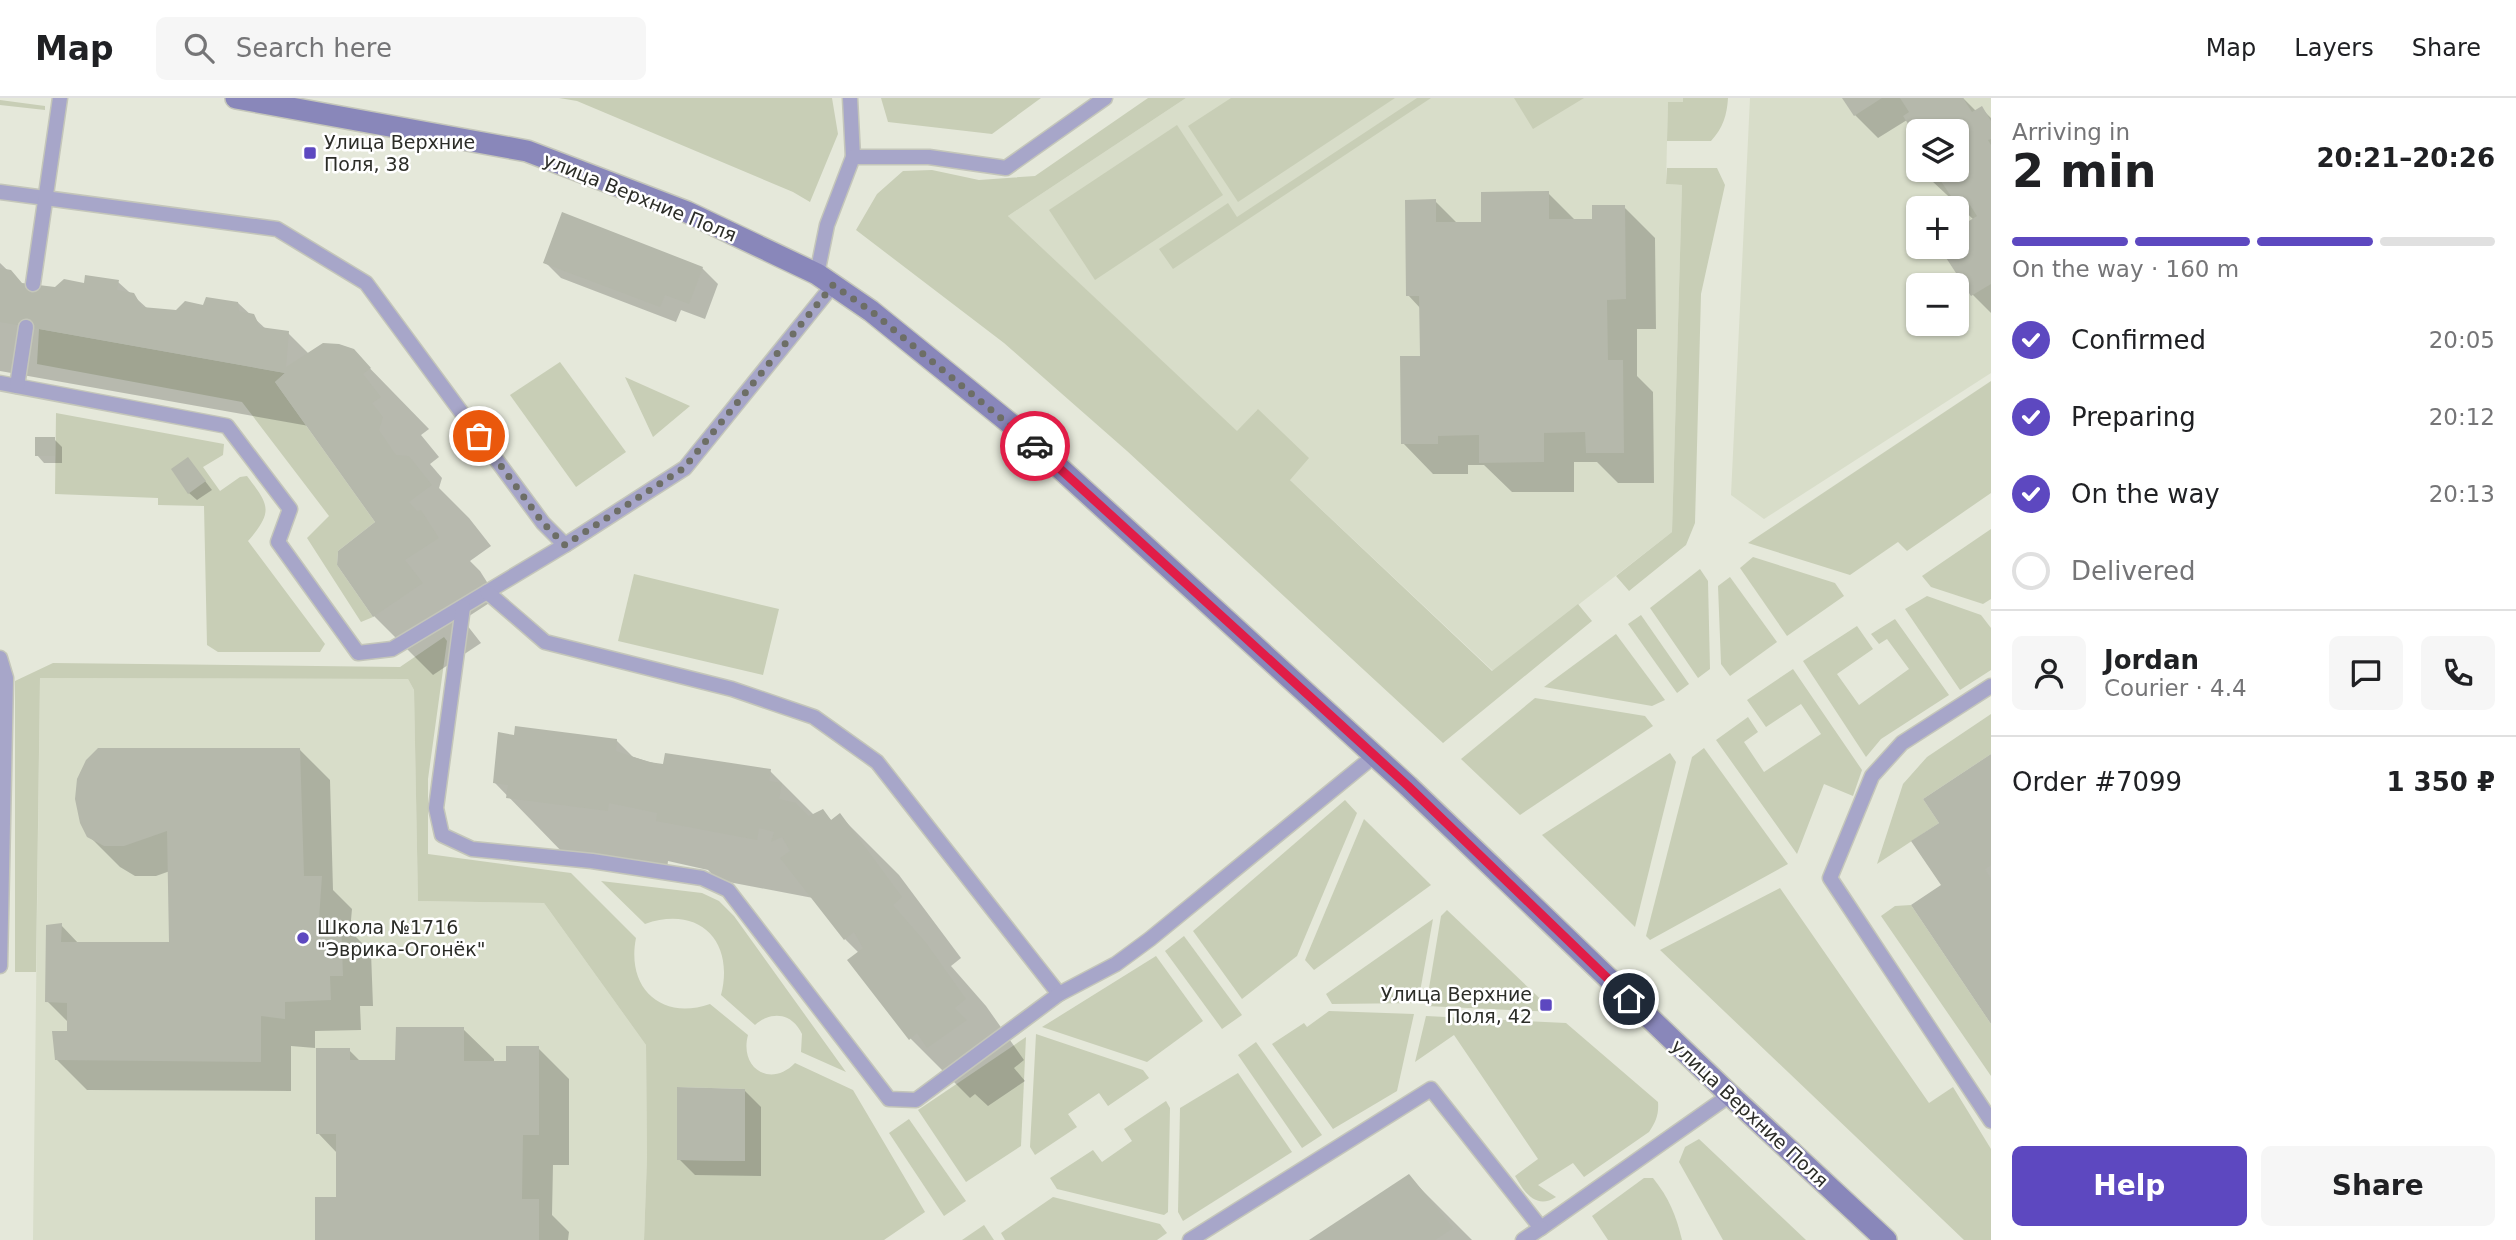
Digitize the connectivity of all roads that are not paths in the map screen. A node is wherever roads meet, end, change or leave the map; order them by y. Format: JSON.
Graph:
{"nodes":[{"id":1,"x":60,"y":98,"type":"edge"},
{"id":2,"x":236,"y":98,"type":"edge"},
{"id":3,"x":850,"y":98,"type":"edge"},
{"id":4,"x":1105,"y":98,"type":"edge"},
{"id":5,"x":307,"y":104,"type":"edge"},
{"id":6,"x":853,"y":157,"type":"junction"},
{"id":7,"x":0,"y":192,"type":"edge"},
{"id":8,"x":47,"y":196,"type":"junction"},
{"id":9,"x":825,"y":279,"type":"junction"},
{"id":10,"x":33,"y":284,"type":"dead end"},
{"id":11,"x":26,"y":327,"type":"dead end"},
{"id":12,"x":0,"y":383,"type":"edge"},
{"id":13,"x":17,"y":386,"type":"junction"},
{"id":14,"x":565,"y":545,"type":"junction"},
{"id":15,"x":487,"y":592,"type":"junction"},
{"id":16,"x":463,"y":607,"type":"junction"},
{"id":17,"x":0,"y":658,"type":"edge"},
{"id":18,"x":1991,"y":686,"type":"edge"},
{"id":19,"x":1374,"y":756,"type":"junction"},
{"id":20,"x":0,"y":966,"type":"edge"},
{"id":21,"x":1059,"y":994,"type":"junction"},
{"id":22,"x":1730,"y":1095,"type":"junction"},
{"id":23,"x":1991,"y":1121,"type":"edge"},
{"id":24,"x":1541,"y":1228,"type":"junction"},
{"id":25,"x":1190,"y":1240,"type":"edge"},
{"id":26,"x":1523,"y":1240,"type":"edge"},
{"id":27,"x":1886,"y":1240,"type":"edge"}],
"edges":[{"from":1,"to":8,"type":"lane"},
{"from":2,"to":5,"type":"street","name":"улица Верхние Поля"},
{"from":3,"to":6,"type":"lane"},
{"from":4,"to":6,"type":"lane"},
{"from":5,"to":9,"type":"street","name":"улица Верхние Поля"},
{"from":6,"to":9,"type":"lane"},
{"from":7,"to":8,"type":"lane"},
{"from":8,"to":10,"type":"lane"},
{"from":8,"to":14,"type":"lane"},
{"from":9,"to":14,"type":"lane"},
{"from":9,"to":19,"type":"street","name":"улица Верхние Поля"},
{"from":11,"to":13,"type":"lane"},
{"from":12,"to":13,"type":"lane"},
{"from":13,"to":16,"type":"lane"},
{"from":14,"to":15,"type":"lane"},
{"from":15,"to":16,"type":"lane"},
{"from":15,"to":21,"type":"lane"},
{"from":16,"to":21,"type":"lane"},
{"from":17,"to":20,"type":"lane"},
{"from":18,"to":23,"type":"lane"},
{"from":19,"to":21,"type":"lane"},
{"from":19,"to":22,"type":"street","name":"улица Верхние Поля"},
{"from":22,"to":24,"type":"lane"},
{"from":22,"to":27,"type":"street","name":"улица Верхние Поля"},
{"from":24,"to":25,"type":"lane"},
{"from":24,"to":26,"type":"lane"}]}
